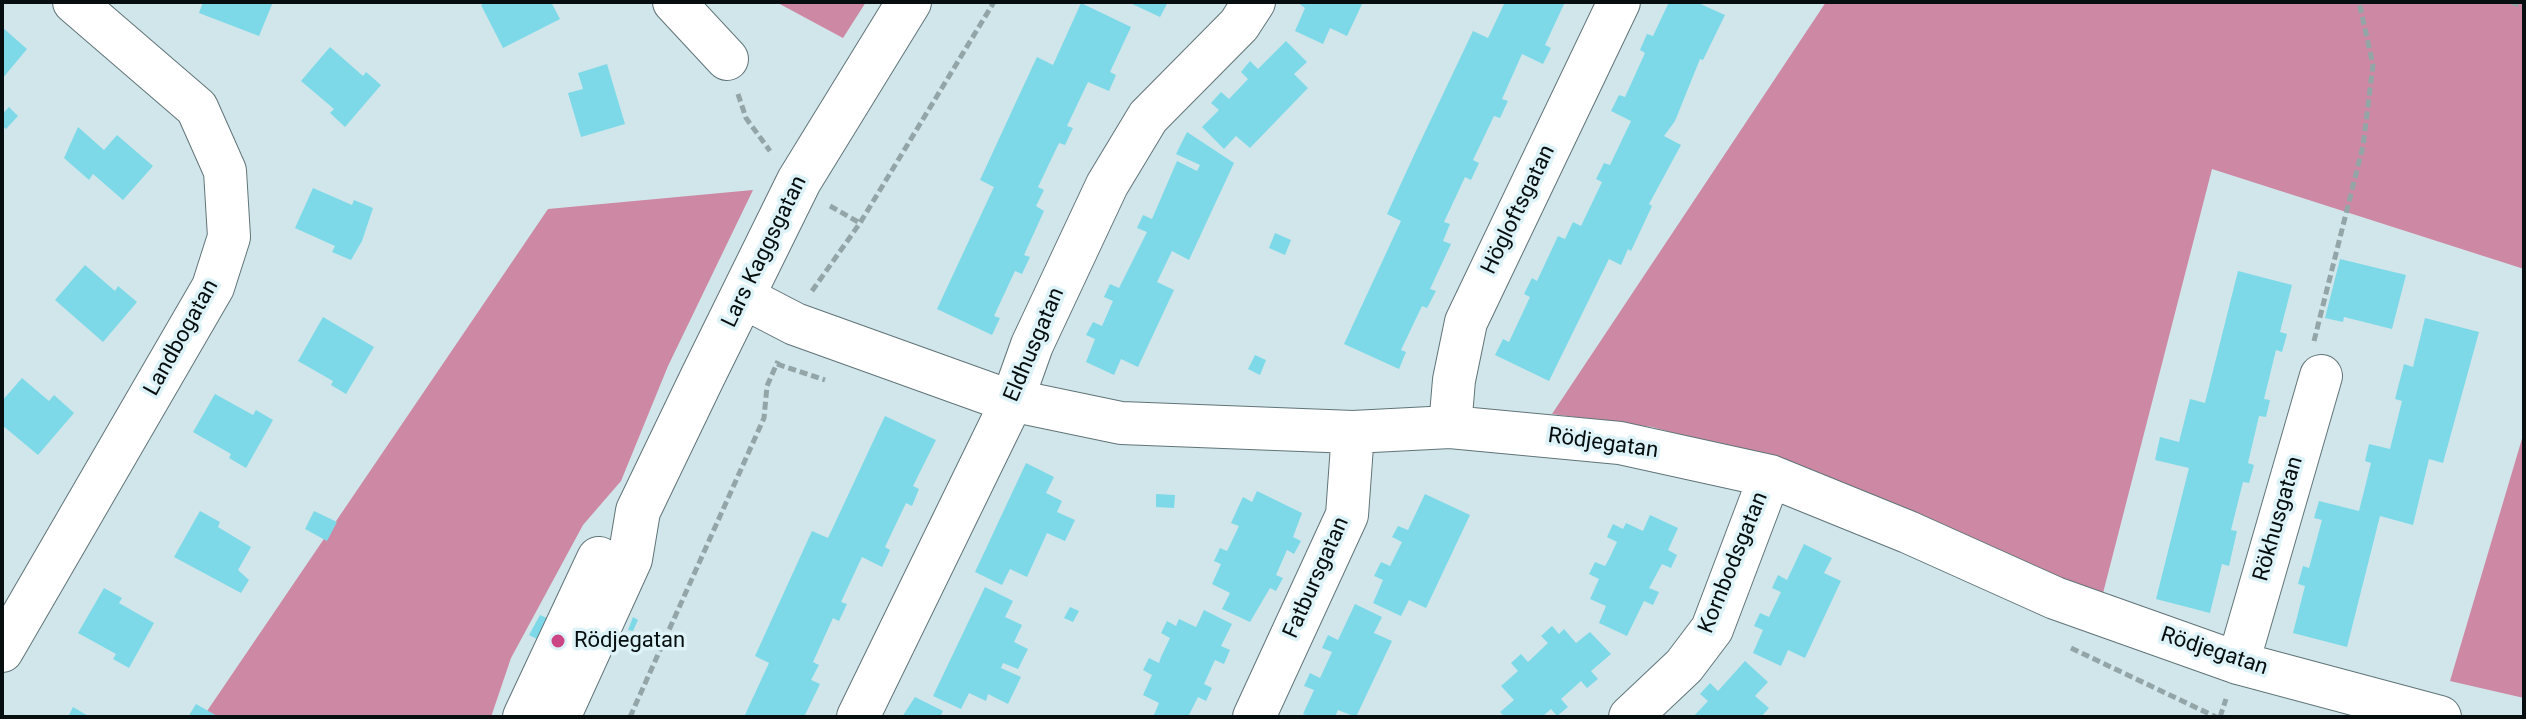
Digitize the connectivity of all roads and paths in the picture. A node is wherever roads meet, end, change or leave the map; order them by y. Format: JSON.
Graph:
{"nodes":[{"id":1,"x":74,"y":2,"type":"edge"},
{"id":2,"x":674,"y":2,"type":"edge"},
{"id":3,"x":909,"y":2,"type":"edge"},
{"id":4,"x":1254,"y":2,"type":"edge"},
{"id":5,"x":1619,"y":2,"type":"edge"},
{"id":6,"x":2359,"y":2,"type":"edge"},
{"id":7,"x":2511,"y":2,"type":"edge"},
{"id":8,"x":2524,"y":7,"type":"edge"},
{"id":9,"x":727,"y":59,"type":"dead end"},
{"id":10,"x":743,"y":297,"type":"junction"},
{"id":11,"x":777,"y":364,"type":"dead end"},
{"id":12,"x":2321,"y":376,"type":"joint"},
{"id":13,"x":834,"y":383,"type":"dead end"},
{"id":14,"x":1012,"y":401,"type":"junction"},
{"id":15,"x":1450,"y":427,"type":"junction"},
{"id":16,"x":1353,"y":432,"type":"junction"},
{"id":17,"x":1770,"y":476,"type":"junction"},
{"id":18,"x":638,"y":511,"type":"junction"},
{"id":19,"x":2061,"y":643,"type":"dead end"},
{"id":20,"x":2,"y":651,"type":"edge"},
{"id":21,"x":2238,"y":663,"type":"junction"},
{"id":22,"x":2436,"y":716,"type":"edge"},
{"id":23,"x":525,"y":717,"type":"edge"},
{"id":24,"x":558,"y":717,"type":"edge"},
{"id":25,"x":858,"y":717,"type":"edge"},
{"id":26,"x":1254,"y":717,"type":"edge"},
{"id":27,"x":1630,"y":717,"type":"edge"},
{"id":28,"x":2216,"y":717,"type":"edge"}],
"edges":[{"from":1,"to":20,"type":"street","name":"Landbogatan"},
{"from":2,"to":9,"type":"street"},
{"from":3,"to":10,"type":"street","name":"Lars Kaggsgatan"},
{"from":4,"to":14,"type":"street","name":"Eldhusgatan"},
{"from":5,"to":15,"type":"street","name":"Högloftsgatan"},
{"from":6,"to":12,"type":"path"},
{"from":7,"to":8,"type":"path"},
{"from":10,"to":14,"type":"street","name":"Rödjegatan"},
{"from":10,"to":18,"type":"street","name":"Lars Kaggsgatan"},
{"from":11,"to":13,"type":"path"},
{"from":12,"to":21,"type":"street","name":"Rökhusgatan"},
{"from":14,"to":16,"type":"street","name":"Rödjegatan"},
{"from":14,"to":25,"type":"street","name":"Eldhusgatan"},
{"from":15,"to":16,"type":"street","name":"Rödjegatan"},
{"from":15,"to":17,"type":"street","name":"Rödjegatan"},
{"from":16,"to":26,"type":"street","name":"Fatbursgatan"},
{"from":17,"to":21,"type":"street","name":"Rödjegatan"},
{"from":17,"to":27,"type":"street","name":"Kornbodsgatan"},
{"from":18,"to":23,"type":"street","name":"Lars Kaggsgatan"},
{"from":18,"to":24,"type":"street","name":"Lars Kaggsgatan"},
{"from":19,"to":28,"type":"path"},
{"from":21,"to":22,"type":"street","name":"Rödjegatan"}]}
